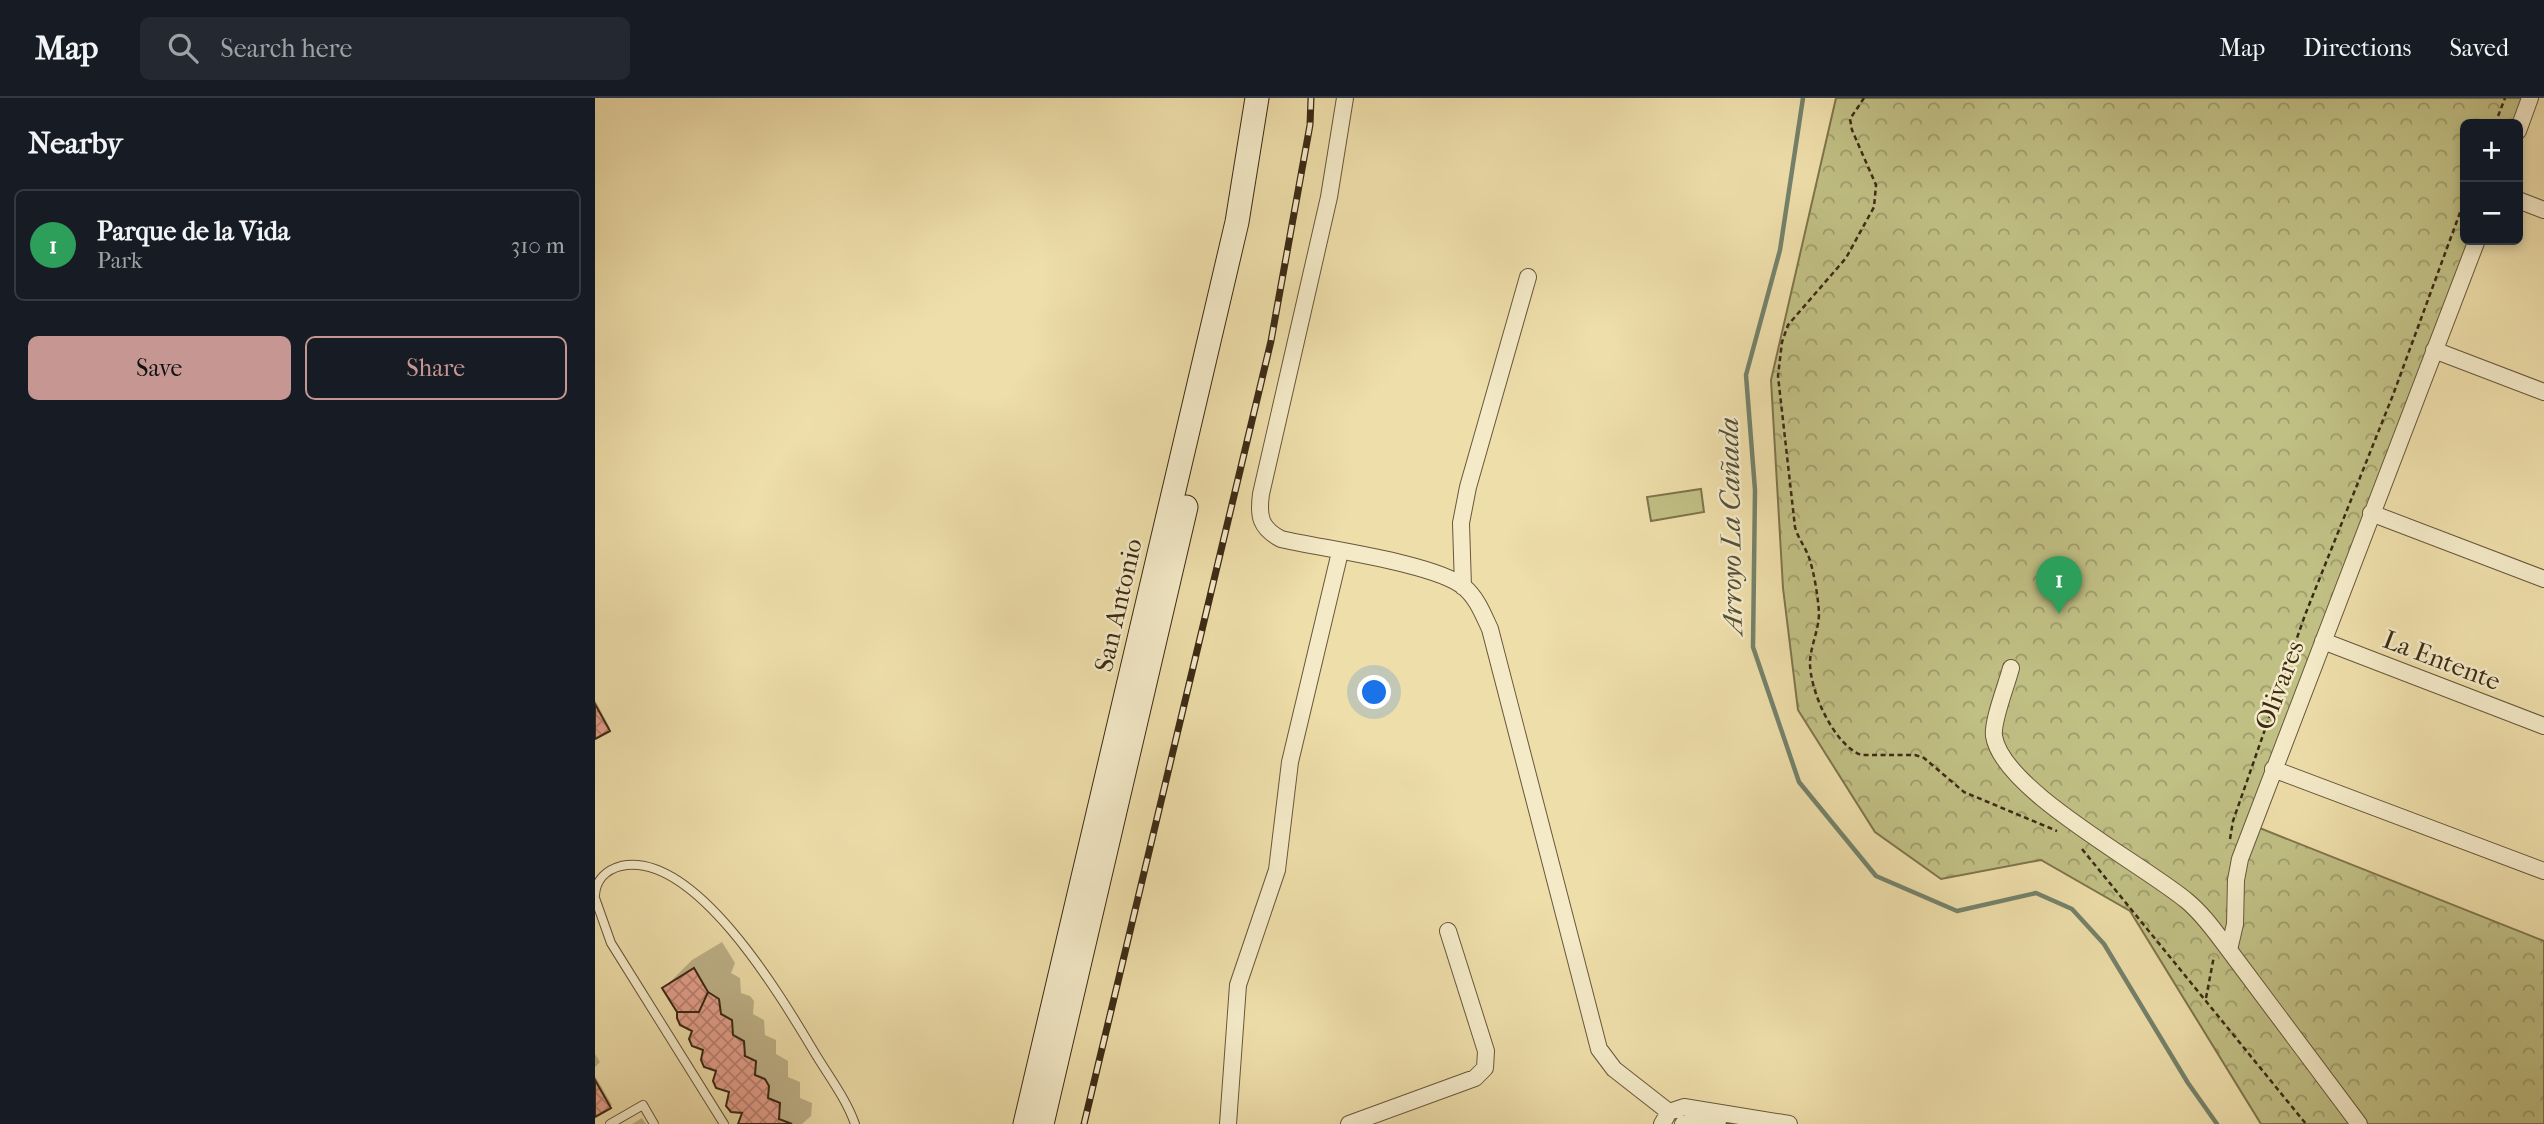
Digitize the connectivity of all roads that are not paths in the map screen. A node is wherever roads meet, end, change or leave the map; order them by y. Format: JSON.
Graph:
{"nodes":[{"id":1,"x":1257,"y":98,"type":"edge"},
{"id":2,"x":1271,"y":98,"type":"edge"},
{"id":3,"x":1345,"y":98,"type":"edge"},
{"id":4,"x":2530,"y":98,"type":"edge"},
{"id":5,"x":2522,"y":119,"type":"edge"},
{"id":6,"x":2523,"y":202,"type":"edge"},
{"id":7,"x":2544,"y":211,"type":"edge"},
{"id":8,"x":2475,"y":245,"type":"edge"},
{"id":9,"x":1528,"y":277,"type":"dead end"},
{"id":10,"x":2434,"y":350,"type":"junction"},
{"id":11,"x":2544,"y":392,"type":"edge"},
{"id":12,"x":2371,"y":513,"type":"junction"},
{"id":13,"x":1340,"y":552,"type":"junction"},
{"id":14,"x":2544,"y":579,"type":"edge"},
{"id":15,"x":1463,"y":587,"type":"junction"},
{"id":16,"x":2323,"y":640,"type":"junction"},
{"id":17,"x":2011,"y":668,"type":"dead end"},
{"id":18,"x":2544,"y":726,"type":"edge"},
{"id":19,"x":2273,"y":769,"type":"junction"},
{"id":20,"x":2544,"y":871,"type":"edge"},
{"id":21,"x":595,"y":897,"type":"edge"},
{"id":22,"x":1448,"y":931,"type":"dead end"},
{"id":23,"x":2229,"y":950,"type":"junction"},
{"id":24,"x":1665,"y":1118,"type":"edge"},
{"id":25,"x":1749,"y":1118,"type":"junction"},
{"id":26,"x":610,"y":1124,"type":"edge"},
{"id":27,"x":654,"y":1124,"type":"edge"},
{"id":28,"x":724,"y":1124,"type":"edge"},
{"id":29,"x":855,"y":1124,"type":"edge"},
{"id":30,"x":1025,"y":1124,"type":"edge"},
{"id":31,"x":1042,"y":1124,"type":"edge"},
{"id":32,"x":1229,"y":1124,"type":"edge"},
{"id":33,"x":1349,"y":1124,"type":"edge"},
{"id":34,"x":1683,"y":1124,"type":"edge"},
{"id":35,"x":1789,"y":1124,"type":"edge"},
{"id":36,"x":2359,"y":1124,"type":"edge"}],
"edges":[{"from":1,"to":30,"type":"main road","name":"San Antonio"},
{"from":2,"to":31,"type":"main road","name":"San Antonio"},
{"from":3,"to":13,"type":"street"},
{"from":4,"to":5,"type":"street"},
{"from":6,"to":7,"type":"street"},
{"from":8,"to":10,"type":"street","name":"Olivares"},
{"from":9,"to":15,"type":"street"},
{"from":10,"to":11,"type":"street"},
{"from":10,"to":12,"type":"street","name":"Olivares"},
{"from":12,"to":14,"type":"street"},
{"from":12,"to":16,"type":"street","name":"Olivares"},
{"from":13,"to":15,"type":"street"},
{"from":13,"to":32,"type":"street"},
{"from":15,"to":24,"type":"street"},
{"from":16,"to":18,"type":"street","name":"La Entente"},
{"from":16,"to":19,"type":"street","name":"Olivares"},
{"from":17,"to":23,"type":"street"},
{"from":19,"to":20,"type":"street"},
{"from":19,"to":23,"type":"street","name":"Olivares"},
{"from":21,"to":28,"type":"lane"},
{"from":21,"to":29,"type":"lane"},
{"from":22,"to":33,"type":"street"},
{"from":23,"to":36,"type":"street"},
{"from":24,"to":25,"type":"street"},
{"from":25,"to":34,"type":"street"},
{"from":25,"to":35,"type":"street"},
{"from":26,"to":27,"type":"lane"}]}
